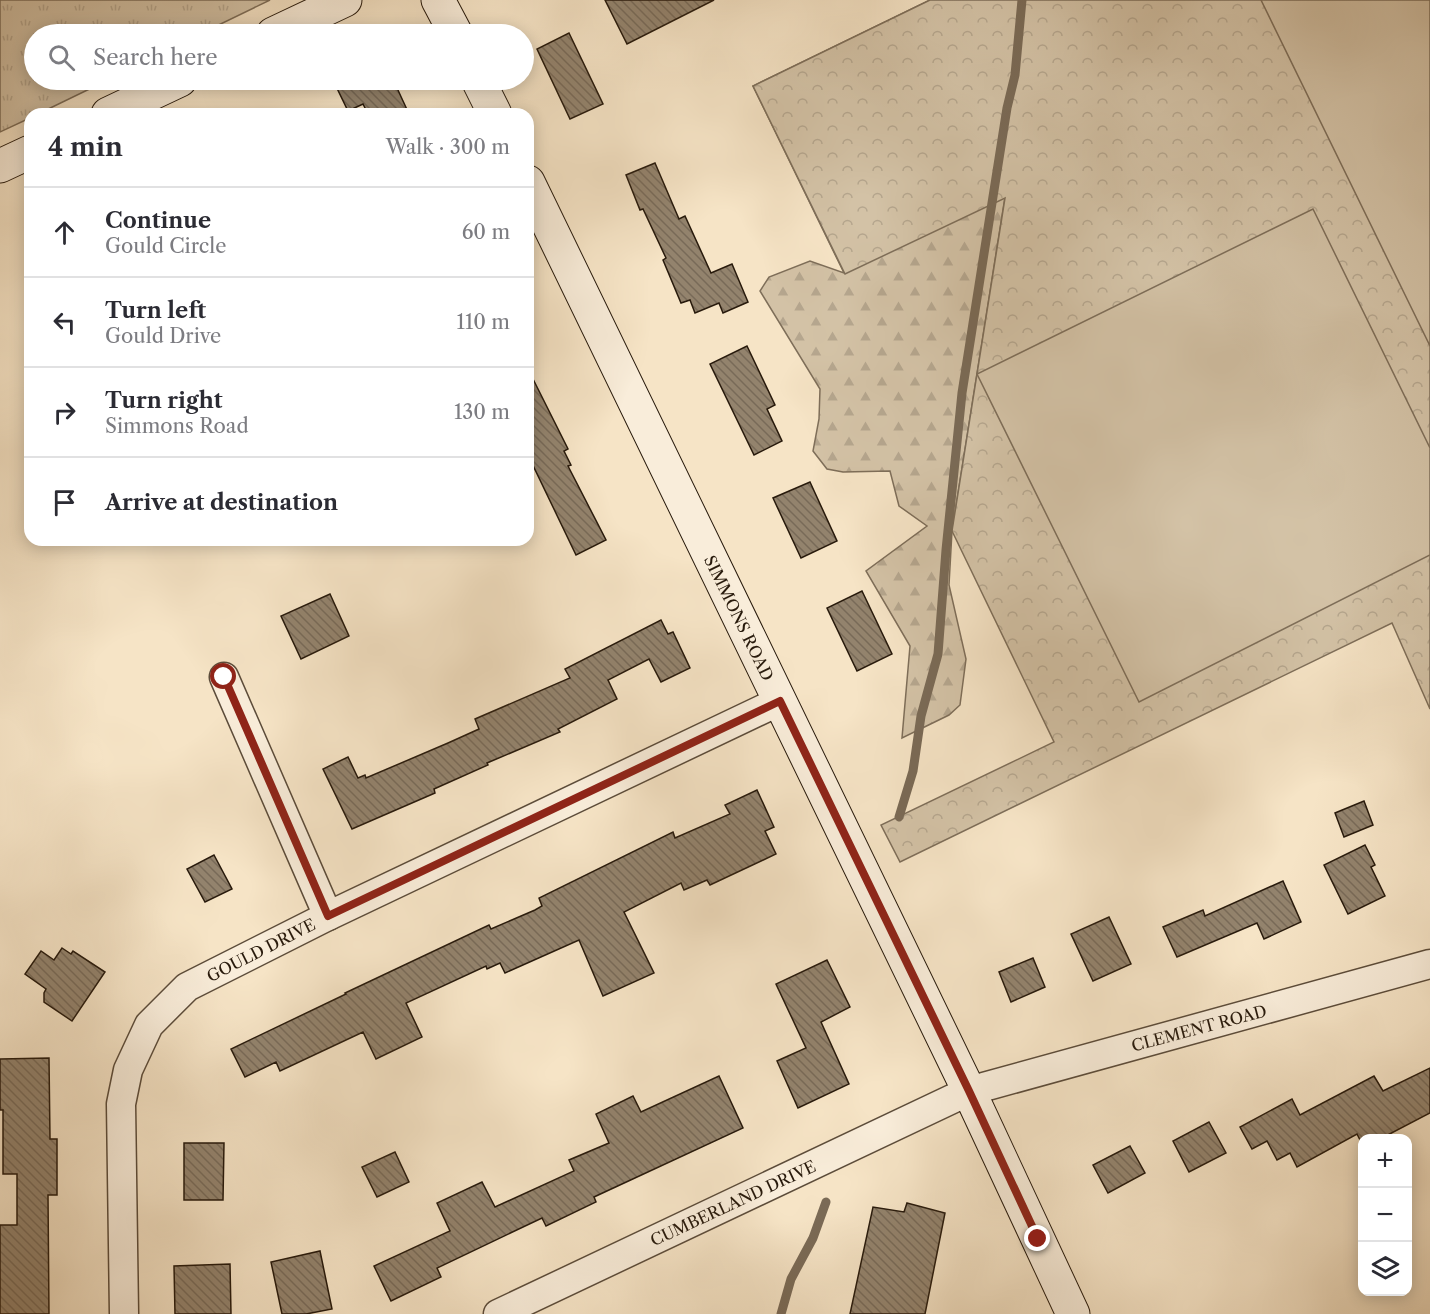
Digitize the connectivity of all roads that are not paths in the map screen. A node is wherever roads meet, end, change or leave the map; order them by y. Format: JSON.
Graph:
{"nodes":[{"id":1,"x":345,"y":0,"type":"edge"},
{"id":2,"x":438,"y":0,"type":"edge"},
{"id":3,"x":294,"y":24,"type":"edge"},
{"id":4,"x":451,"y":24,"type":"edge"},
{"id":5,"x":159,"y":90,"type":"edge"},
{"id":6,"x":483,"y":90,"type":"edge"},
{"id":7,"x":121,"y":108,"type":"edge"},
{"id":8,"x":492,"y":108,"type":"edge"},
{"id":9,"x":24,"y":155,"type":"edge"},
{"id":10,"x":0,"y":166,"type":"edge"},
{"id":11,"x":534,"y":194,"type":"edge"},
{"id":12,"x":224,"y":677,"type":"dead end"},
{"id":13,"x":780,"y":701,"type":"junction"},
{"id":14,"x":328,"y":916,"type":"junction"},
{"id":15,"x":1430,"y":964,"type":"edge"},
{"id":16,"x":969,"y":1091,"type":"junction"},
{"id":17,"x":124,"y":1314,"type":"edge"},
{"id":18,"x":498,"y":1314,"type":"edge"},
{"id":19,"x":1073,"y":1314,"type":"edge"}],
"edges":[{"from":1,"to":3,"type":"main road"},
{"from":2,"to":4,"type":"main road"},
{"from":5,"to":7,"type":"main road"},
{"from":6,"to":8,"type":"main road"},
{"from":9,"to":10,"type":"main road"},
{"from":11,"to":13,"type":"main road","name":"SIMMONS ROAD"},
{"from":12,"to":14,"type":"street"},
{"from":13,"to":14,"type":"street","name":"GOULD DRIVE"},
{"from":13,"to":16,"type":"main road","name":"SIMMONS ROAD"},
{"from":14,"to":17,"type":"street","name":"GOULD DRIVE"},
{"from":15,"to":16,"type":"street","name":"CLEMENT ROAD"},
{"from":16,"to":18,"type":"street","name":"CUMBERLAND DRIVE"},
{"from":16,"to":19,"type":"main road","name":"SIMMONS ROAD"}]}
